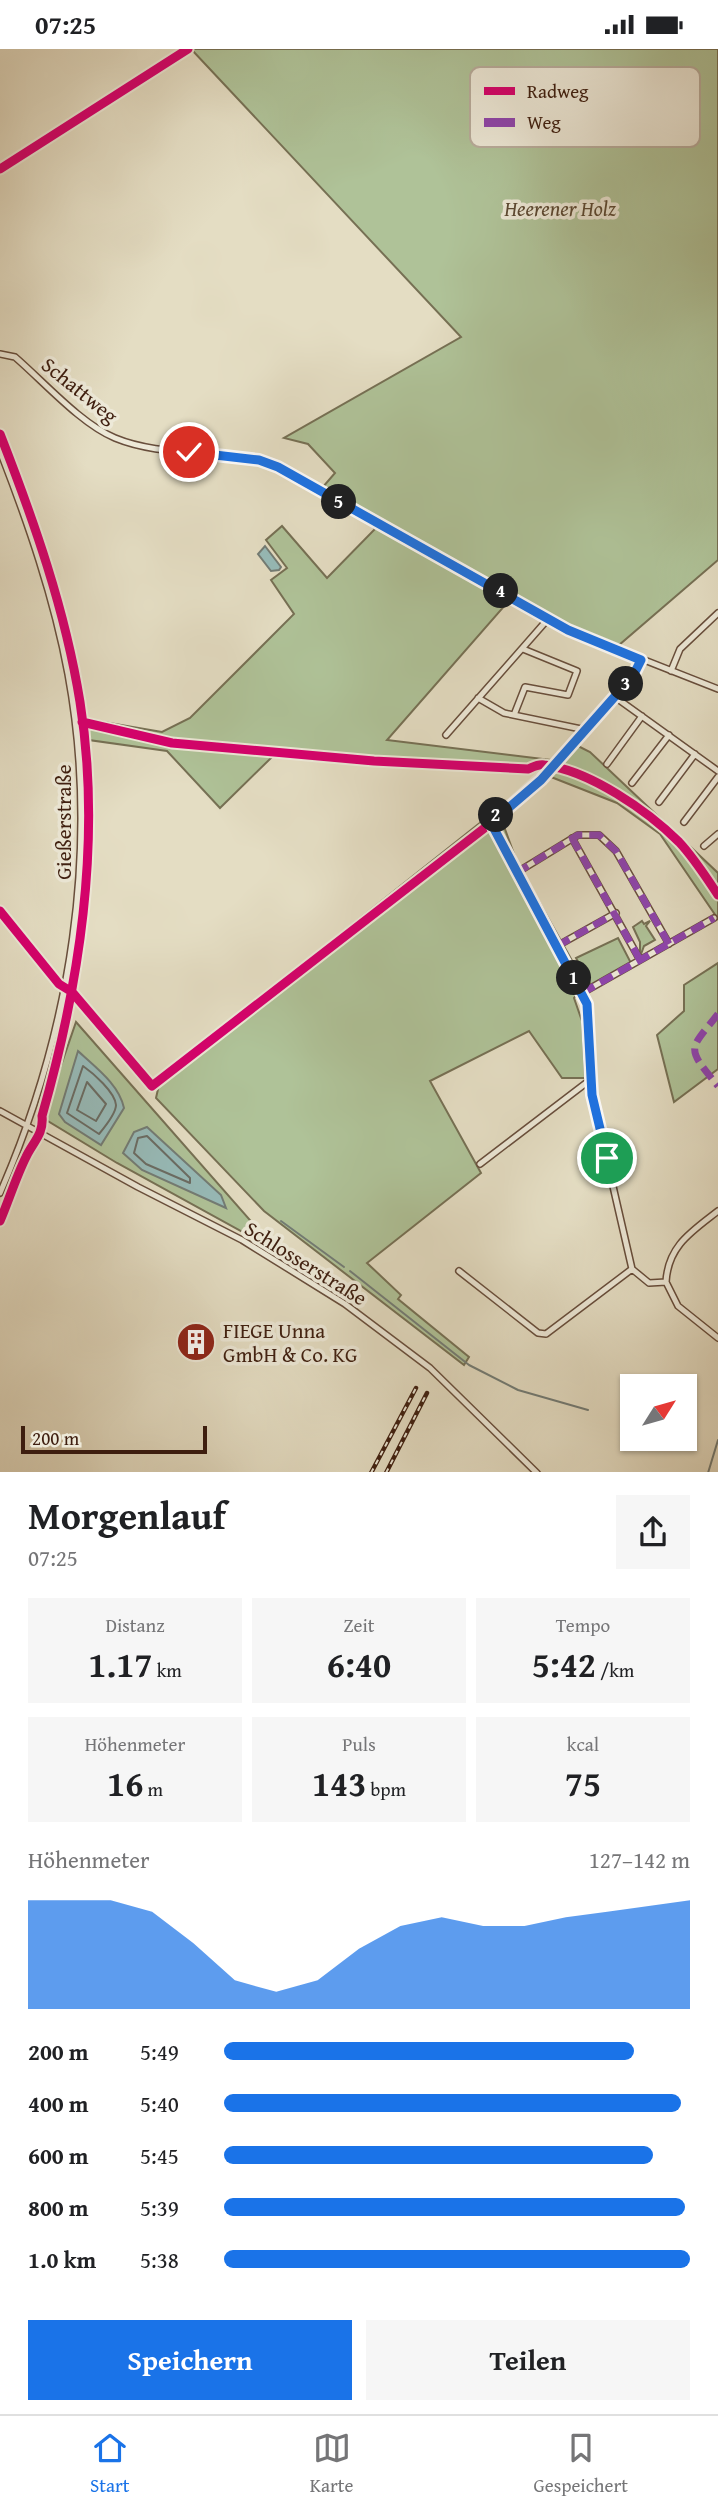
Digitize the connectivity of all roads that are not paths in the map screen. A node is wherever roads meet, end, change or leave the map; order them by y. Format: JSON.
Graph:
{"nodes":[{"id":1,"x":0,"y":343,"type":"edge"},
{"id":2,"x":2,"y":353,"type":"edge"},
{"id":3,"x":0,"y":451,"type":"edge"},
{"id":4,"x":718,"y":613,"type":"edge"},
{"id":5,"x":548,"y":619,"type":"junction"},
{"id":6,"x":523,"y":649,"type":"junction"},
{"id":7,"x":641,"y":660,"type":"junction"},
{"id":8,"x":671,"y":671,"type":"junction"},
{"id":9,"x":718,"y":689,"type":"edge"},
{"id":10,"x":615,"y":697,"type":"junction"},
{"id":11,"x":478,"y":698,"type":"junction"},
{"id":12,"x":514,"y":715,"type":"junction"},
{"id":13,"x":642,"y":716,"type":"junction"},
{"id":14,"x":586,"y":730,"type":"junction"},
{"id":15,"x":446,"y":735,"type":"dead end"},
{"id":16,"x":669,"y":735,"type":"junction"},
{"id":17,"x":695,"y":754,"type":"junction"},
{"id":18,"x":607,"y":764,"type":"dead end"},
{"id":19,"x":718,"y":772,"type":"edge"},
{"id":20,"x":718,"y":777,"type":"edge"},
{"id":21,"x":632,"y":783,"type":"dead end"},
{"id":22,"x":659,"y":802,"type":"dead end"},
{"id":23,"x":684,"y":822,"type":"dead end"},
{"id":24,"x":718,"y":834,"type":"edge"},
{"id":25,"x":572,"y":838,"type":"junction"},
{"id":26,"x":704,"y":846,"type":"dead end"},
{"id":27,"x":516,"y":873,"type":"junction"},
{"id":28,"x":616,"y":913,"type":"junction"},
{"id":29,"x":714,"y":918,"type":"dead end"},
{"id":30,"x":669,"y":944,"type":"junction"},
{"id":31,"x":558,"y":946,"type":"junction"},
{"id":32,"x":640,"y":960,"type":"junction"},
{"id":33,"x":582,"y":993,"type":"junction"},
{"id":34,"x":590,"y":1080,"type":"junction"},
{"id":35,"x":0,"y":1111,"type":"edge"},
{"id":36,"x":26,"y":1125,"type":"junction"},
{"id":37,"x":480,"y":1164,"type":"dead end"},
{"id":38,"x":0,"y":1193,"type":"edge"},
{"id":39,"x":718,"y":1211,"type":"edge"},
{"id":40,"x":632,"y":1269,"type":"junction"},
{"id":41,"x":459,"y":1271,"type":"dead end"},
{"id":42,"x":666,"y":1282,"type":"junction"},
{"id":43,"x":718,"y":1338,"type":"edge"},
{"id":44,"x":537,"y":1472,"type":"edge"}],
"edges":[{"from":1,"to":2,"type":"street"},
{"from":2,"to":5,"type":"street","name":"Schattweg"},
{"from":3,"to":36,"type":"street","name":"Gießerstraße"},
{"from":4,"to":8,"type":"street"},
{"from":5,"to":6,"type":"street"},
{"from":5,"to":7,"type":"street","name":"Schattweg"},
{"from":6,"to":11,"type":"street"},
{"from":6,"to":12,"type":"street"},
{"from":7,"to":8,"type":"street","name":"Schattweg"},
{"from":7,"to":10,"type":"street"},
{"from":8,"to":9,"type":"street","name":"Schattweg"},
{"from":10,"to":13,"type":"street"},
{"from":10,"to":14,"type":"street"},
{"from":11,"to":12,"type":"street"},
{"from":11,"to":15,"type":"street"},
{"from":12,"to":14,"type":"street"},
{"from":13,"to":16,"type":"street"},
{"from":13,"to":18,"type":"street"},
{"from":14,"to":27,"type":"street"},
{"from":16,"to":17,"type":"street"},
{"from":16,"to":21,"type":"street"},
{"from":17,"to":19,"type":"street"},
{"from":17,"to":22,"type":"street"},
{"from":20,"to":23,"type":"street"},
{"from":24,"to":26,"type":"street"},
{"from":25,"to":27,"type":"street"},
{"from":25,"to":28,"type":"street"},
{"from":25,"to":30,"type":"street"},
{"from":27,"to":31,"type":"street"},
{"from":28,"to":31,"type":"street"},
{"from":28,"to":32,"type":"street"},
{"from":29,"to":30,"type":"street"},
{"from":30,"to":32,"type":"street"},
{"from":31,"to":33,"type":"street"},
{"from":32,"to":33,"type":"street"},
{"from":33,"to":34,"type":"street"},
{"from":34,"to":37,"type":"street"},
{"from":34,"to":40,"type":"street"},
{"from":35,"to":36,"type":"street","name":"Schlosserstraße"},
{"from":36,"to":38,"type":"street","name":"Gießerstraße"},
{"from":36,"to":44,"type":"street","name":"Schlosserstraße"},
{"from":39,"to":42,"type":"street"},
{"from":40,"to":41,"type":"street"},
{"from":40,"to":42,"type":"street"},
{"from":42,"to":43,"type":"street"}]}
